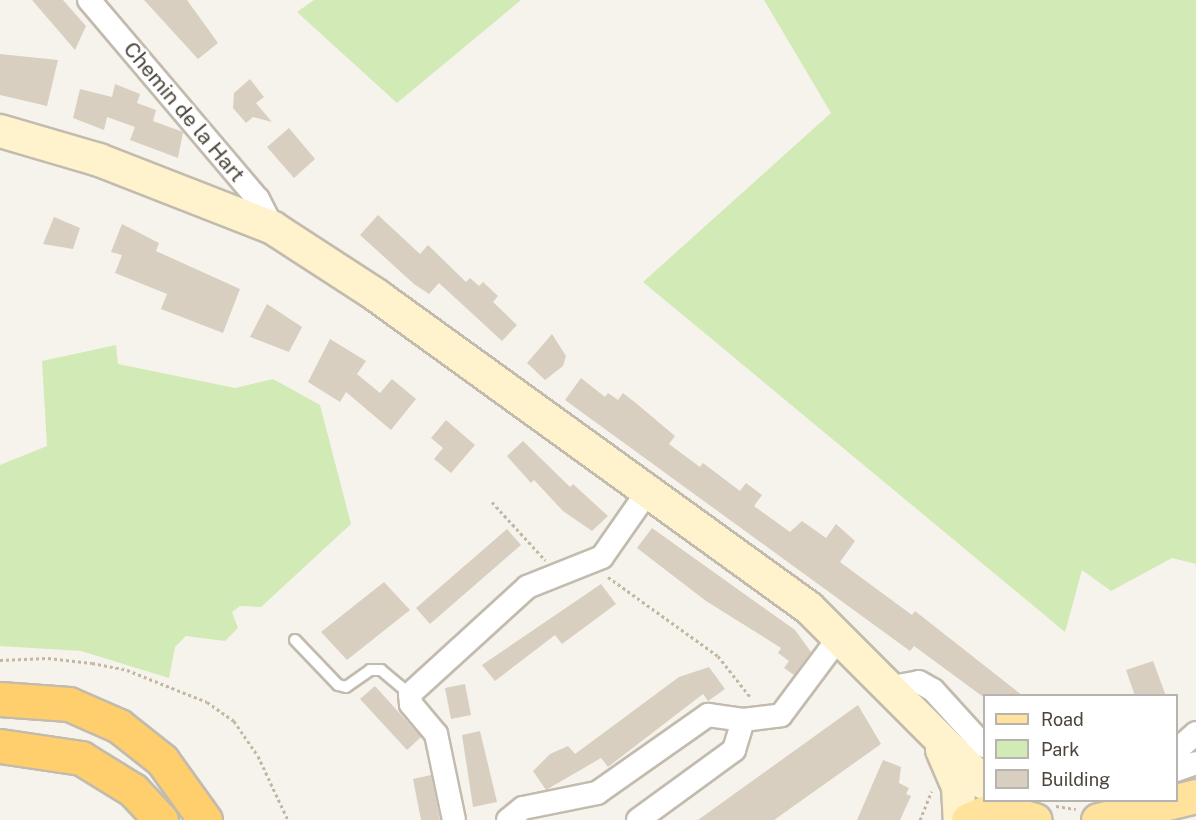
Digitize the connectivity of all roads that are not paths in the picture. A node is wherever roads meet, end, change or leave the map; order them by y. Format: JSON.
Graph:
{"nodes":[{"id":1,"x":89,"y":0,"type":"edge"},
{"id":2,"x":0,"y":131,"type":"edge"},
{"id":3,"x":273,"y":228,"type":"junction"},
{"id":4,"x":648,"y":491,"type":"junction"},
{"id":5,"x":840,"y":636,"type":"junction"},
{"id":6,"x":295,"y":640,"type":"dead end"},
{"id":7,"x":892,"y":687,"type":"junction"},
{"id":8,"x":410,"y":694,"type":"junction"},
{"id":9,"x":0,"y":699,"type":"edge"},
{"id":10,"x":752,"y":719,"type":"junction"},
{"id":11,"x":930,"y":731,"type":"junction"},
{"id":12,"x":1196,"y":733,"type":"edge"},
{"id":13,"x":983,"y":745,"type":"edge"},
{"id":14,"x":0,"y":746,"type":"edge"},
{"id":15,"x":1178,"y":749,"type":"edge"},
{"id":16,"x":1196,"y":763,"type":"edge"},
{"id":17,"x":1178,"y":769,"type":"edge"},
{"id":18,"x":983,"y":782,"type":"edge"},
{"id":19,"x":1196,"y":796,"type":"edge"},
{"id":20,"x":1178,"y":800,"type":"edge"},
{"id":21,"x":1172,"y":802,"type":"edge"},
{"id":22,"x":1017,"y":810,"type":"edge"},
{"id":23,"x":160,"y":820,"type":"edge"},
{"id":24,"x":205,"y":820,"type":"edge"},
{"id":25,"x":454,"y":820,"type":"edge"},
{"id":26,"x":508,"y":820,"type":"edge"},
{"id":27,"x":638,"y":820,"type":"edge"},
{"id":28,"x":960,"y":820,"type":"edge"},
{"id":29,"x":968,"y":820,"type":"edge"},
{"id":30,"x":1098,"y":820,"type":"edge"}],
"edges":[{"from":1,"to":3,"type":"street","name":"Chemin de la Hart"},
{"from":2,"to":3,"type":"street"},
{"from":3,"to":4,"type":"street"},
{"from":4,"to":5,"type":"street"},
{"from":4,"to":8,"type":"street"},
{"from":5,"to":7,"type":"street"},
{"from":5,"to":10,"type":"street"},
{"from":6,"to":8,"type":"lane"},
{"from":7,"to":11,"type":"street"},
{"from":7,"to":13,"type":"street"},
{"from":8,"to":25,"type":"street"},
{"from":9,"to":24,"type":"highway"},
{"from":10,"to":26,"type":"street"},
{"from":10,"to":27,"type":"street"},
{"from":11,"to":18,"type":"street"},
{"from":11,"to":28,"type":"street"},
{"from":12,"to":15,"type":"street"},
{"from":14,"to":23,"type":"highway"},
{"from":16,"to":17,"type":"street"},
{"from":19,"to":20,"type":"main road"},
{"from":21,"to":30,"type":"main road"},
{"from":22,"to":29,"type":"main road"}]}
